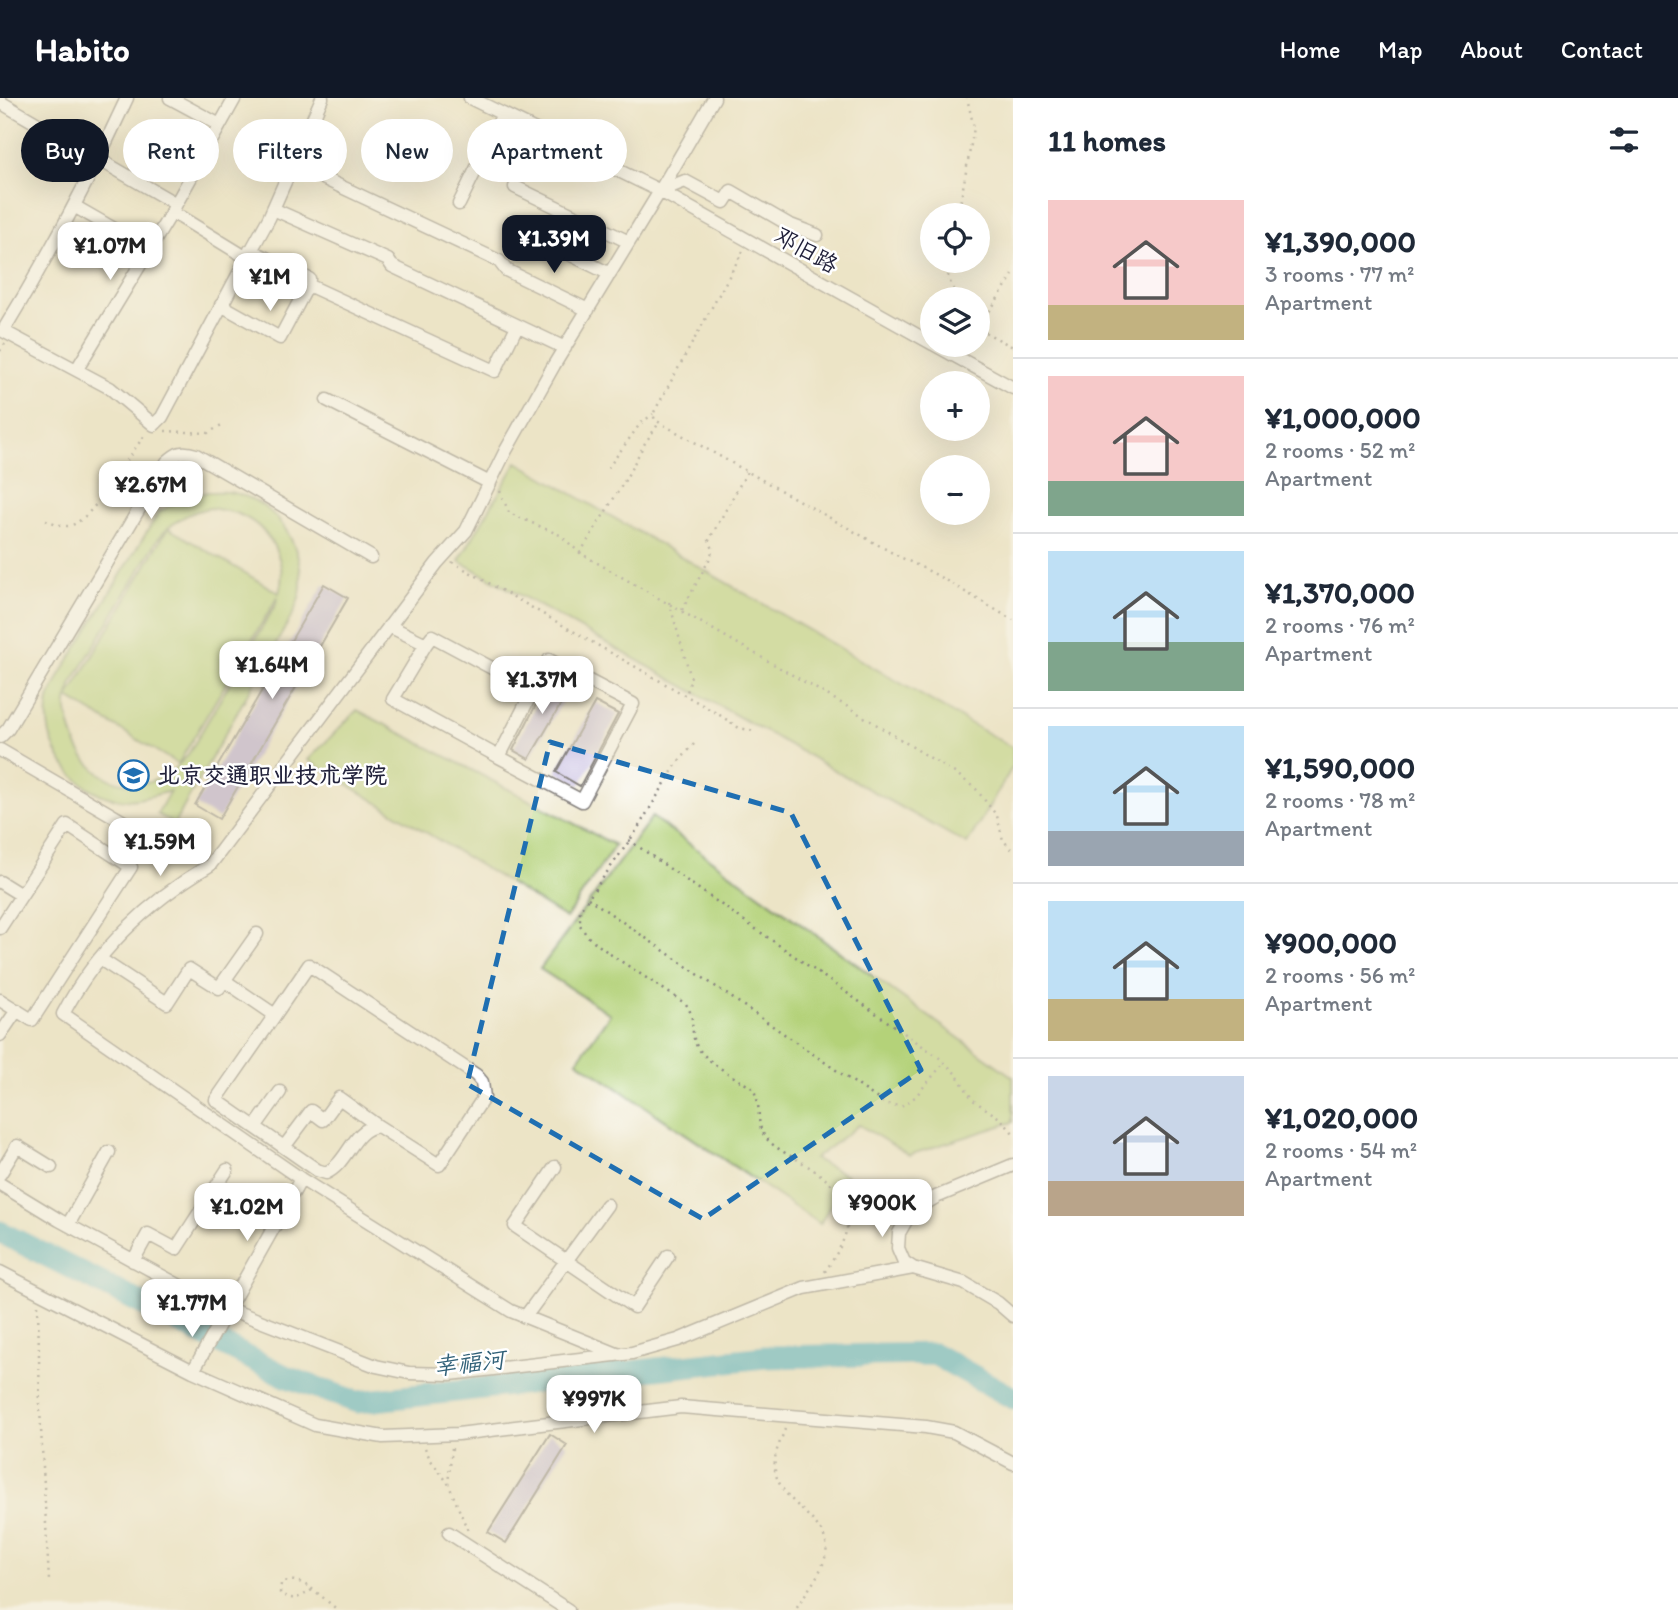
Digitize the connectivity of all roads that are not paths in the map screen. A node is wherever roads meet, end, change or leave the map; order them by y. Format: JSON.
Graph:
{"nodes":[{"id":1,"x":127,"y":98,"type":"edge"},
{"id":2,"x":170,"y":98,"type":"edge"},
{"id":3,"x":235,"y":98,"type":"edge"},
{"id":4,"x":322,"y":98,"type":"edge"},
{"id":5,"x":714,"y":98,"type":"edge"},
{"id":6,"x":475,"y":99,"type":"edge"},
{"id":7,"x":0,"y":102,"type":"edge"},
{"id":8,"x":503,"y":114,"type":"junction"},
{"id":9,"x":29,"y":119,"type":"edge"},
{"id":10,"x":313,"y":119,"type":"edge"},
{"id":11,"x":220,"y":125,"type":"junction"},
{"id":12,"x":109,"y":136,"type":"edge"},
{"id":13,"x":109,"y":166,"type":"edge"},
{"id":14,"x":86,"y":182,"type":"edge"},
{"id":15,"x":285,"y":182,"type":"edge"},
{"id":16,"x":331,"y":182,"type":"edge"},
{"id":17,"x":515,"y":187,"type":"dead end"},
{"id":18,"x":660,"y":191,"type":"junction"},
{"id":19,"x":460,"y":204,"type":"dead end"},
{"id":20,"x":74,"y":206,"type":"junction"},
{"id":21,"x":174,"y":208,"type":"junction"},
{"id":22,"x":273,"y":209,"type":"junction"},
{"id":23,"x":512,"y":226,"type":"dead end"},
{"id":24,"x":817,"y":235,"type":"dead end"},
{"id":25,"x":629,"y":242,"type":"junction"},
{"id":26,"x":149,"y":249,"type":"junction"},
{"id":27,"x":249,"y":254,"type":"junction"},
{"id":28,"x":610,"y":274,"type":"junction"},
{"id":29,"x":308,"y":285,"type":"junction"},
{"id":30,"x":221,"y":305,"type":"junction"},
{"id":31,"x":588,"y":310,"type":"junction"},
{"id":32,"x":517,"y":326,"type":"junction"},
{"id":33,"x":920,"y":336,"type":"edge"},
{"id":34,"x":565,"y":348,"type":"junction"},
{"id":35,"x":957,"y":357,"type":"edge"},
{"id":36,"x":77,"y":369,"type":"junction"},
{"id":37,"x":1013,"y":388,"type":"edge"},
{"id":38,"x":327,"y":400,"type":"dead end"},
{"id":39,"x":490,"y":483,"type":"junction"},
{"id":40,"x":371,"y":557,"type":"dead end"},
{"id":41,"x":389,"y":626,"type":"junction"},
{"id":42,"x":426,"y":644,"type":"junction"},
{"id":43,"x":533,"y":690,"type":"junction"},
{"id":44,"x":0,"y":737,"type":"edge"},
{"id":45,"x":0,"y":750,"type":"edge"},
{"id":46,"x":499,"y":757,"type":"junction"},
{"id":47,"x":199,"y":852,"type":"dead end"},
{"id":48,"x":0,"y":882,"type":"edge"},
{"id":49,"x":21,"y":895,"type":"junction"},
{"id":50,"x":0,"y":928,"type":"edge"},
{"id":51,"x":257,"y":934,"type":"dead end"},
{"id":52,"x":100,"y":959,"type":"junction"},
{"id":53,"x":225,"y":981,"type":"junction"},
{"id":54,"x":0,"y":1000,"type":"edge"},
{"id":55,"x":17,"y":1010,"type":"junction"},
{"id":56,"x":275,"y":1015,"type":"junction"},
{"id":57,"x":0,"y":1035,"type":"edge"},
{"id":58,"x":280,"y":1092,"type":"dead end"},
{"id":59,"x":378,"y":1126,"type":"junction"},
{"id":60,"x":255,"y":1128,"type":"junction"},
{"id":61,"x":284,"y":1147,"type":"junction"},
{"id":62,"x":109,"y":1152,"type":"dead end"},
{"id":63,"x":1013,"y":1165,"type":"edge"},
{"id":64,"x":51,"y":1167,"type":"dead end"},
{"id":65,"x":555,"y":1167,"type":"dead end"},
{"id":66,"x":227,"y":1170,"type":"dead end"},
{"id":67,"x":0,"y":1174,"type":"edge"},
{"id":68,"x":301,"y":1179,"type":"junction"},
{"id":69,"x":0,"y":1184,"type":"edge"},
{"id":70,"x":607,"y":1205,"type":"dead end"},
{"id":71,"x":63,"y":1223,"type":"junction"},
{"id":72,"x":668,"y":1256,"type":"dead end"},
{"id":73,"x":133,"y":1261,"type":"junction"},
{"id":74,"x":566,"y":1261,"type":"junction"},
{"id":75,"x":913,"y":1268,"type":"junction"},
{"id":76,"x":0,"y":1272,"type":"edge"},
{"id":77,"x":228,"y":1310,"type":"junction"},
{"id":78,"x":1013,"y":1316,"type":"edge"},
{"id":79,"x":525,"y":1317,"type":"junction"},
{"id":80,"x":617,"y":1354,"type":"junction"},
{"id":81,"x":193,"y":1371,"type":"junction"},
{"id":82,"x":1013,"y":1463,"type":"edge"},
{"id":83,"x":449,"y":1533,"type":"dead end"},
{"id":84,"x":568,"y":1610,"type":"edge"}],
"edges":[{"from":1,"to":12,"type":"street"},
{"from":2,"to":11,"type":"street"},
{"from":3,"to":11,"type":"street"},
{"from":4,"to":10,"type":"street"},
{"from":5,"to":18,"type":"street"},
{"from":6,"to":8,"type":"street","name":"邓旧路"},
{"from":7,"to":9,"type":"street"},
{"from":8,"to":18,"type":"street","name":"邓旧路"},
{"from":8,"to":19,"type":"street"},
{"from":11,"to":21,"type":"street"},
{"from":13,"to":21,"type":"street"},
{"from":14,"to":20,"type":"street"},
{"from":15,"to":22,"type":"street"},
{"from":16,"to":31,"type":"street"},
{"from":17,"to":25,"type":"street"},
{"from":18,"to":24,"type":"street"},
{"from":18,"to":25,"type":"street"},
{"from":18,"to":33,"type":"street","name":"邓旧路"},
{"from":20,"to":26,"type":"street"},
{"from":20,"to":36,"type":"street"},
{"from":21,"to":26,"type":"street"},
{"from":21,"to":27,"type":"street"},
{"from":22,"to":27,"type":"street"},
{"from":22,"to":32,"type":"street"},
{"from":23,"to":28,"type":"street"},
{"from":25,"to":28,"type":"street"},
{"from":26,"to":36,"type":"street"},
{"from":27,"to":29,"type":"street"},
{"from":27,"to":30,"type":"street"},
{"from":28,"to":31,"type":"street"},
{"from":29,"to":30,"type":"street"},
{"from":29,"to":32,"type":"street"},
{"from":30,"to":36,"type":"street"},
{"from":31,"to":34,"type":"street"},
{"from":32,"to":34,"type":"street"},
{"from":34,"to":39,"type":"street"},
{"from":35,"to":37,"type":"street","name":"邓旧路"},
{"from":38,"to":39,"type":"street"},
{"from":39,"to":41,"type":"street"},
{"from":40,"to":44,"type":"street"},
{"from":41,"to":42,"type":"street"},
{"from":41,"to":52,"type":"street"},
{"from":42,"to":43,"type":"street"},
{"from":42,"to":46,"type":"street"},
{"from":43,"to":46,"type":"street"},
{"from":43,"to":46,"type":"street"},
{"from":45,"to":47,"type":"street"},
{"from":48,"to":49,"type":"street"},
{"from":49,"to":50,"type":"street"},
{"from":49,"to":55,"type":"street"},
{"from":51,"to":53,"type":"street"},
{"from":52,"to":53,"type":"street"},
{"from":52,"to":68,"type":"street"},
{"from":53,"to":56,"type":"street"},
{"from":54,"to":55,"type":"street"},
{"from":55,"to":57,"type":"street"},
{"from":56,"to":59,"type":"street"},
{"from":56,"to":60,"type":"street"},
{"from":58,"to":60,"type":"street"},
{"from":59,"to":61,"type":"street"},
{"from":59,"to":61,"type":"street"},
{"from":60,"to":61,"type":"street"},
{"from":62,"to":71,"type":"street"},
{"from":63,"to":75,"type":"street"},
{"from":64,"to":67,"type":"street"},
{"from":65,"to":74,"type":"street"},
{"from":66,"to":73,"type":"street"},
{"from":68,"to":77,"type":"street"},
{"from":68,"to":79,"type":"street"},
{"from":69,"to":71,"type":"street"},
{"from":70,"to":74,"type":"street"},
{"from":71,"to":73,"type":"street"},
{"from":72,"to":74,"type":"street"},
{"from":73,"to":77,"type":"street"},
{"from":74,"to":79,"type":"street"},
{"from":75,"to":78,"type":"street"},
{"from":75,"to":80,"type":"street"},
{"from":76,"to":81,"type":"street"},
{"from":77,"to":80,"type":"street"},
{"from":77,"to":81,"type":"street"},
{"from":79,"to":80,"type":"street"},
{"from":81,"to":82,"type":"street"},
{"from":83,"to":84,"type":"street"}]}
